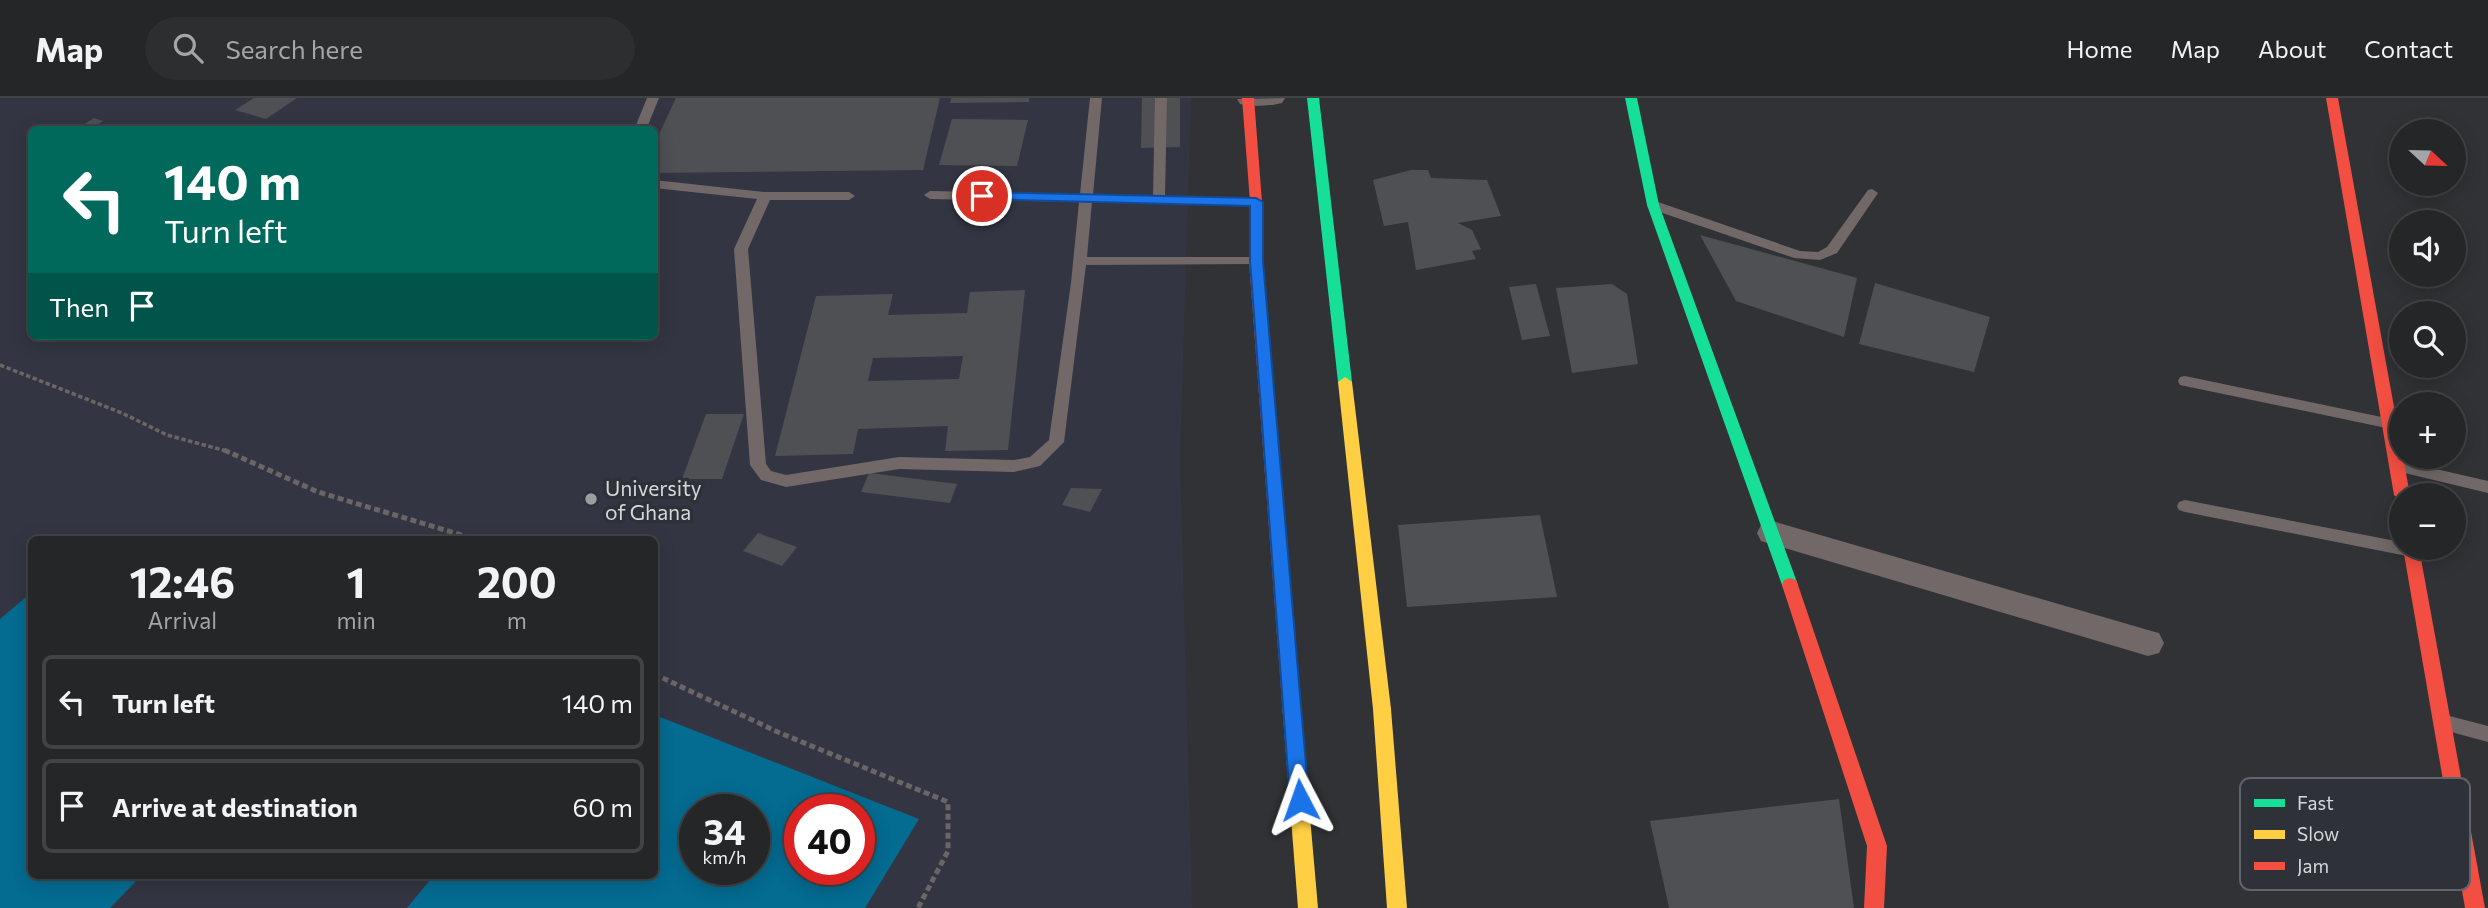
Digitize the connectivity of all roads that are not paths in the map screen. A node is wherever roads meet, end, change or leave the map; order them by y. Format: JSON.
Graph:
{"nodes":[{"id":1,"x":653,"y":98,"type":"edge"},
{"id":2,"x":1096,"y":98,"type":"edge"},
{"id":3,"x":1161,"y":98,"type":"edge"},
{"id":4,"x":1248,"y":98,"type":"edge"},
{"id":5,"x":1274,"y":98,"type":"edge"},
{"id":6,"x":1313,"y":98,"type":"edge"},
{"id":7,"x":1631,"y":98,"type":"edge"},
{"id":8,"x":2332,"y":98,"type":"edge"},
{"id":9,"x":642,"y":126,"type":"edge"},
{"id":10,"x":658,"y":184,"type":"edge"},
{"id":11,"x":1872,"y":193,"type":"dead end"},
{"id":12,"x":849,"y":195,"type":"dead end"},
{"id":13,"x":930,"y":195,"type":"dead end"},
{"id":14,"x":765,"y":196,"type":"junction"},
{"id":15,"x":1087,"y":198,"type":"junction"},
{"id":16,"x":1159,"y":199,"type":"junction"},
{"id":17,"x":1256,"y":202,"type":"junction"},
{"id":18,"x":1653,"y":205,"type":"junction"},
{"id":19,"x":1080,"y":261,"type":"junction"},
{"id":20,"x":1256,"y":261,"type":"junction"},
{"id":21,"x":2185,"y":381,"type":"dead end"},
{"id":22,"x":2389,"y":413,"type":"edge"},
{"id":23,"x":2389,"y":424,"type":"edge"},
{"id":24,"x":2410,"y":469,"type":"edge"},
{"id":25,"x":2488,"y":487,"type":"edge"},
{"id":26,"x":2185,"y":506,"type":"dead end"},
{"id":27,"x":1772,"y":533,"type":"junction"},
{"id":28,"x":2389,"y":545,"type":"edge"},
{"id":29,"x":2414,"y":560,"type":"edge"},
{"id":30,"x":2148,"y":643,"type":"dead end"},
{"id":31,"x":2442,"y":723,"type":"junction"},
{"id":32,"x":2488,"y":734,"type":"edge"},
{"id":33,"x":2452,"y":778,"type":"edge"},
{"id":34,"x":2470,"y":872,"type":"edge"},
{"id":35,"x":2470,"y":878,"type":"edge"},
{"id":36,"x":2488,"y":878,"type":"edge"},
{"id":37,"x":1308,"y":908,"type":"edge"},
{"id":38,"x":1397,"y":908,"type":"edge"},
{"id":39,"x":1874,"y":908,"type":"edge"},
{"id":40,"x":2475,"y":908,"type":"edge"}],
"edges":[{"from":1,"to":9,"type":"lane"},
{"from":2,"to":15,"type":"lane"},
{"from":3,"to":16,"type":"lane"},
{"from":4,"to":5,"type":"street"},
{"from":4,"to":17,"type":"street"},
{"from":6,"to":38,"type":"street"},
{"from":7,"to":18,"type":"street"},
{"from":8,"to":22,"type":"street"},
{"from":10,"to":14,"type":"lane"},
{"from":11,"to":18,"type":"lane"},
{"from":12,"to":14,"type":"lane"},
{"from":13,"to":15,"type":"lane"},
{"from":14,"to":19,"type":"lane"},
{"from":15,"to":16,"type":"lane"},
{"from":15,"to":19,"type":"lane"},
{"from":16,"to":17,"type":"lane"},
{"from":17,"to":20,"type":"street"},
{"from":18,"to":27,"type":"street"},
{"from":19,"to":20,"type":"lane"},
{"from":20,"to":37,"type":"street"},
{"from":21,"to":23,"type":"lane"},
{"from":24,"to":25,"type":"lane"},
{"from":26,"to":28,"type":"lane"},
{"from":27,"to":30,"type":"street"},
{"from":27,"to":39,"type":"street"},
{"from":29,"to":31,"type":"street"},
{"from":31,"to":32,"type":"lane"},
{"from":31,"to":33,"type":"street"},
{"from":34,"to":36,"type":"lane"},
{"from":35,"to":40,"type":"street"}]}
